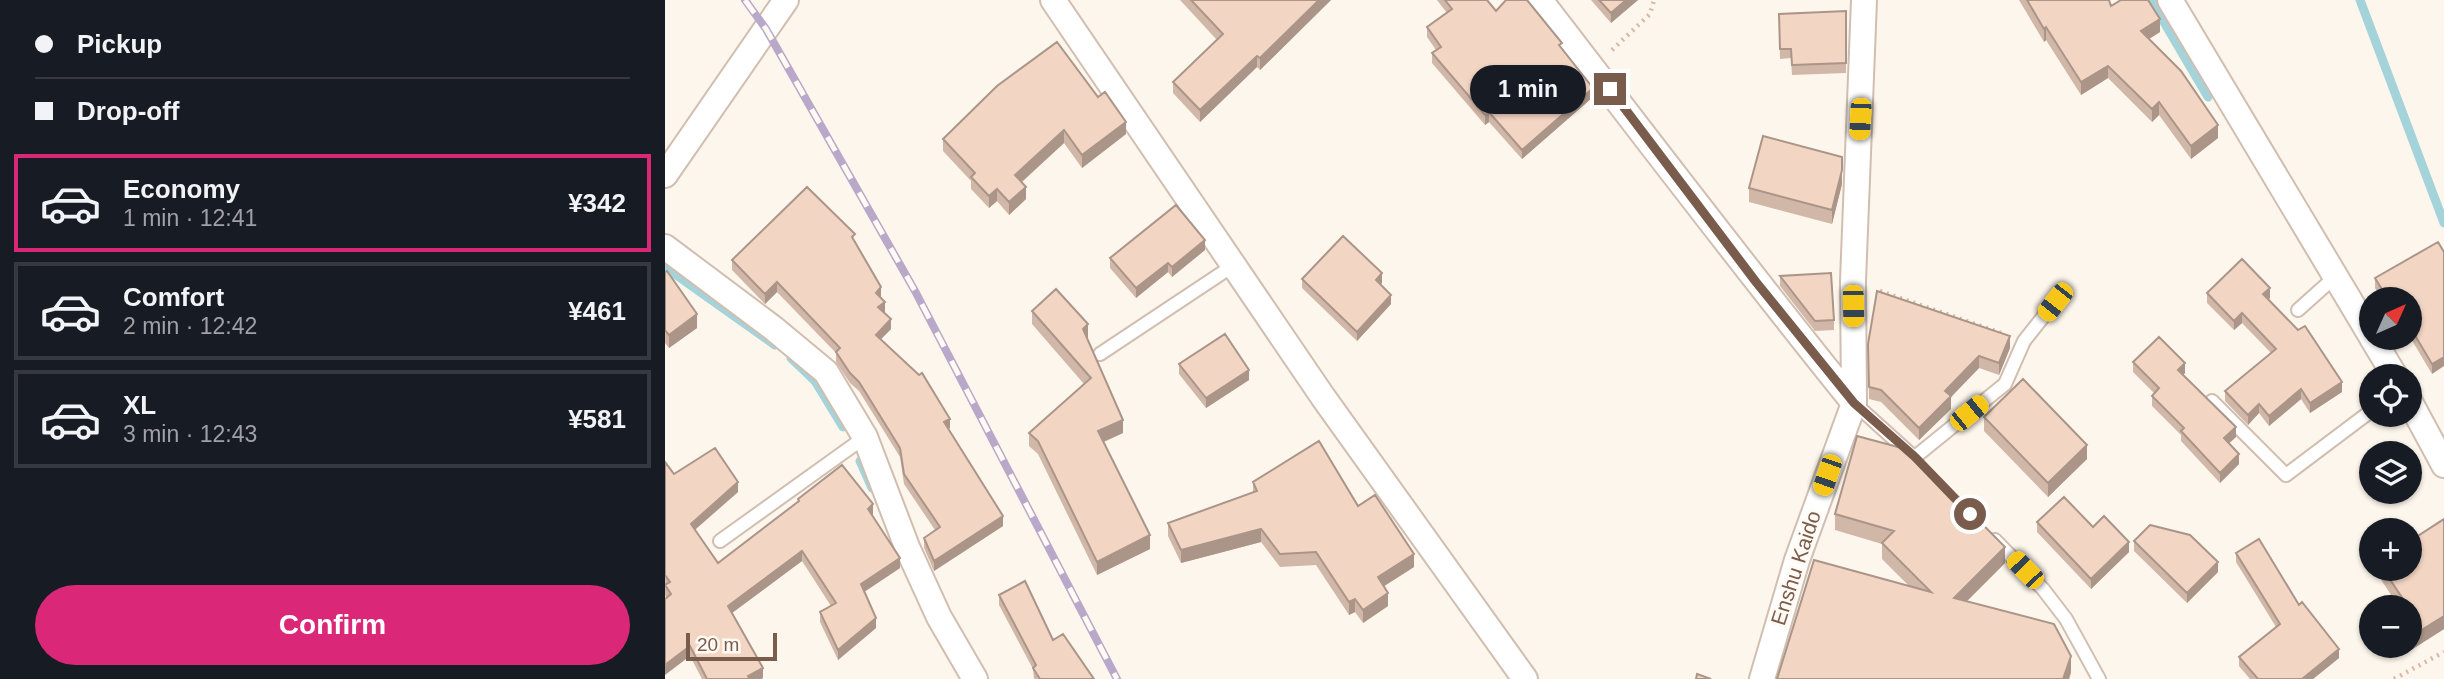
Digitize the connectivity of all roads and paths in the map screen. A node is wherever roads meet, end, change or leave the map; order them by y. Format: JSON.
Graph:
{"nodes":[{"id":1,"x":786,"y":0,"type":"edge"},
{"id":2,"x":1053,"y":0,"type":"edge"},
{"id":3,"x":1540,"y":0,"type":"edge"},
{"id":4,"x":1654,"y":0,"type":"edge"},
{"id":5,"x":1864,"y":0,"type":"edge"},
{"id":6,"x":2171,"y":0,"type":"edge"},
{"id":7,"x":1594,"y":68,"type":"junction"},
{"id":8,"x":668,"y":162,"type":"edge"},
{"id":9,"x":665,"y":247,"type":"edge"},
{"id":10,"x":1234,"y":265,"type":"junction"},
{"id":11,"x":2336,"y":276,"type":"junction"},
{"id":12,"x":1853,"y":281,"type":"junction"},
{"id":13,"x":2055,"y":302,"type":"dead end"},
{"id":14,"x":2298,"y":310,"type":"dead end"},
{"id":15,"x":2359,"y":315,"type":"edge"},
{"id":16,"x":2024,"y":341,"type":"junction"},
{"id":17,"x":1100,"y":354,"type":"dead end"},
{"id":18,"x":2212,"y":401,"type":"edge"},
{"id":19,"x":1854,"y":403,"type":"junction"},
{"id":20,"x":2359,"y":420,"type":"edge"},
{"id":21,"x":2422,"y":424,"type":"edge"},
{"id":22,"x":865,"y":437,"type":"junction"},
{"id":23,"x":2444,"y":465,"type":"edge"},
{"id":24,"x":1988,"y":533,"type":"edge"},
{"id":25,"x":720,"y":541,"type":"dead end"},
{"id":26,"x":2444,"y":652,"type":"edge"},
{"id":27,"x":975,"y":679,"type":"edge"},
{"id":28,"x":1525,"y":679,"type":"edge"},
{"id":29,"x":1762,"y":679,"type":"edge"},
{"id":30,"x":2099,"y":679,"type":"edge"},
{"id":31,"x":2394,"y":679,"type":"edge"}],
"edges":[{"from":1,"to":8,"type":"street"},
{"from":2,"to":10,"type":"street"},
{"from":3,"to":7,"type":"street"},
{"from":4,"to":7,"type":"path"},
{"from":5,"to":12,"type":"street","name":"Enshu Kaido"},
{"from":6,"to":11,"type":"street"},
{"from":7,"to":19,"type":"street"},
{"from":9,"to":22,"type":"street"},
{"from":10,"to":17,"type":"lane"},
{"from":10,"to":28,"type":"street"},
{"from":11,"to":14,"type":"lane"},
{"from":11,"to":15,"type":"street"},
{"from":12,"to":16,"type":"path"},
{"from":12,"to":19,"type":"street","name":"Enshu Kaido"},
{"from":13,"to":16,"type":"lane"},
{"from":16,"to":19,"type":"lane"},
{"from":18,"to":20,"type":"lane"},
{"from":19,"to":29,"type":"street","name":"Enshu Kaido"},
{"from":21,"to":23,"type":"street"},
{"from":22,"to":25,"type":"lane"},
{"from":22,"to":27,"type":"street"},
{"from":24,"to":30,"type":"lane"},
{"from":26,"to":31,"type":"path"}]}
